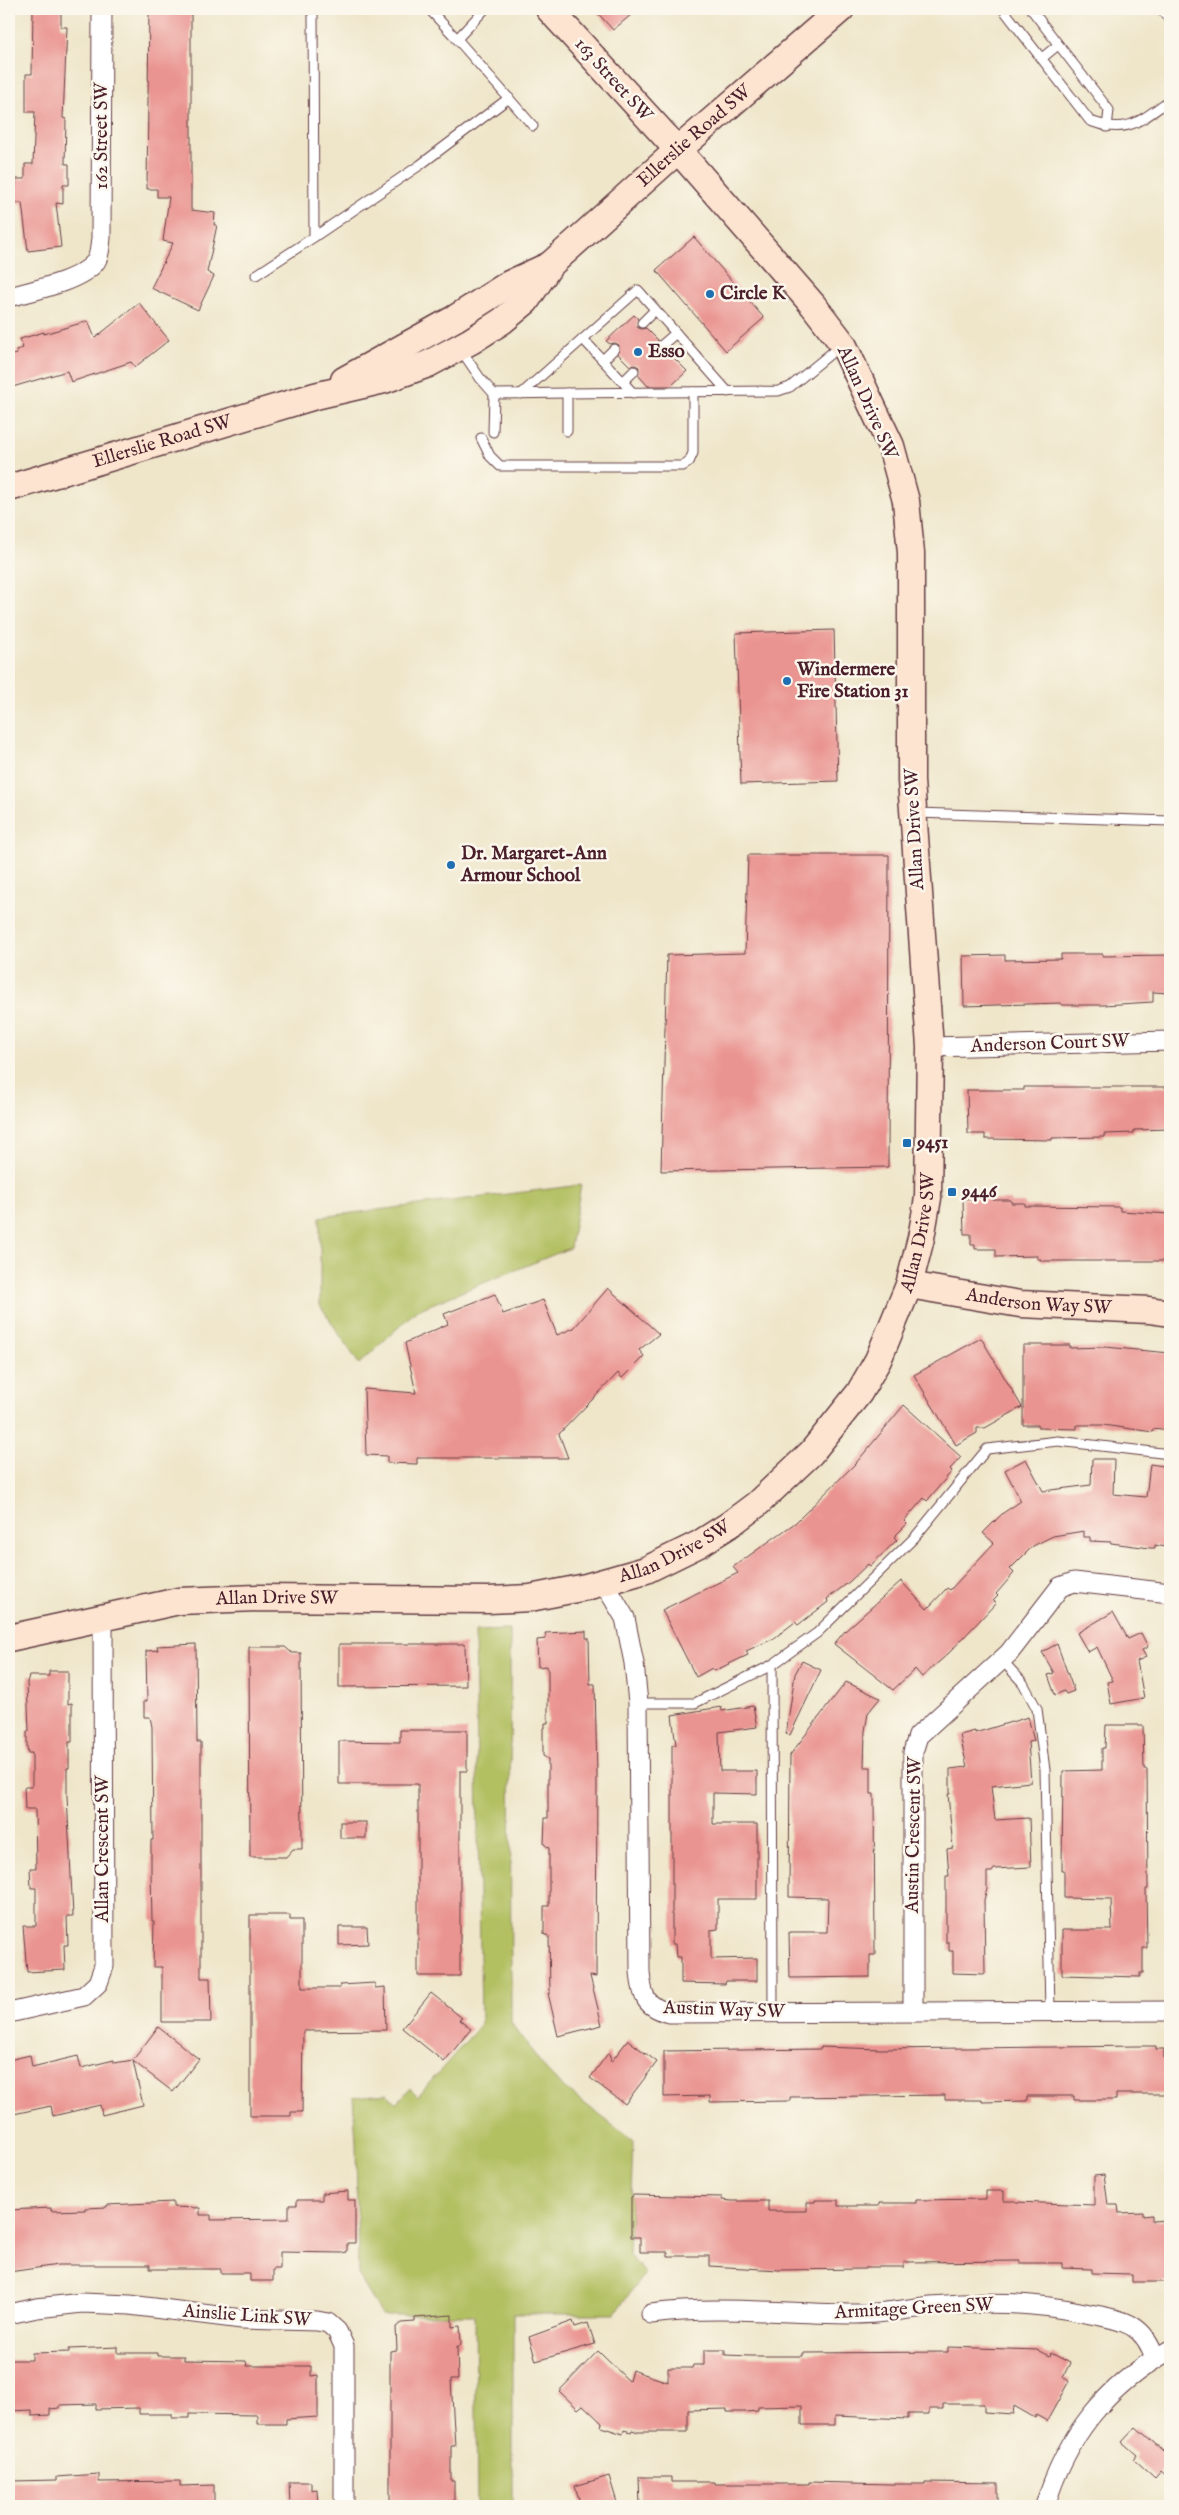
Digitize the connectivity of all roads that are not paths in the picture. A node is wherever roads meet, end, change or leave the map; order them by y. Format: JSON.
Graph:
{"nodes":[{"id":1,"x":102,"y":9,"type":"edge"},
{"id":2,"x":313,"y":9,"type":"edge"},
{"id":3,"x":430,"y":9,"type":"edge"},
{"id":4,"x":485,"y":9,"type":"edge"},
{"id":5,"x":549,"y":9,"type":"edge"},
{"id":6,"x":842,"y":9,"type":"edge"},
{"id":7,"x":1003,"y":9,"type":"edge"},
{"id":8,"x":1031,"y":9,"type":"edge"},
{"id":9,"x":1161,"y":9,"type":"edge"},
{"id":10,"x":1170,"y":20,"type":"edge"},
{"id":11,"x":457,"y":39,"type":"junction"},
{"id":12,"x":1058,"y":45,"type":"junction"},
{"id":13,"x":1042,"y":58,"type":"junction"},
{"id":14,"x":508,"y":98,"type":"junction"},
{"id":15,"x":1170,"y":100,"type":"edge"},
{"id":16,"x":533,"y":126,"type":"dead end"},
{"id":17,"x":1106,"y":127,"type":"junction"},
{"id":18,"x":678,"y":150,"type":"junction"},
{"id":19,"x":314,"y":237,"type":"junction"},
{"id":20,"x":550,"y":265,"type":"junction"},
{"id":21,"x":256,"y":275,"type":"dead end"},
{"id":22,"x":9,"y":298,"type":"edge"},
{"id":23,"x":655,"y":310,"type":"junction"},
{"id":24,"x":642,"y":323,"type":"dead end"},
{"id":25,"x":676,"y":333,"type":"junction"},
{"id":26,"x":583,"y":339,"type":"junction"},
{"id":27,"x":843,"y":344,"type":"junction"},
{"id":28,"x":662,"y":346,"type":"dead end"},
{"id":29,"x":459,"y":348,"type":"junction"},
{"id":30,"x":614,"y":349,"type":"dead end"},
{"id":31,"x":603,"y":360,"type":"junction"},
{"id":32,"x":634,"y":371,"type":"dead end"},
{"id":33,"x":623,"y":382,"type":"junction"},
{"id":34,"x":693,"y":392,"type":"junction"},
{"id":35,"x":728,"y":392,"type":"junction"},
{"id":36,"x":567,"y":393,"type":"junction"},
{"id":37,"x":634,"y":393,"type":"junction"},
{"id":38,"x":494,"y":394,"type":"junction"},
{"id":39,"x":521,"y":394,"type":"junction"},
{"id":40,"x":315,"y":396,"type":"junction"},
{"id":41,"x":567,"y":431,"type":"dead end"},
{"id":42,"x":493,"y":432,"type":"dead end"},
{"id":43,"x":480,"y":438,"type":"dead end"},
{"id":44,"x":9,"y":488,"type":"edge"},
{"id":45,"x":914,"y":813,"type":"junction"},
{"id":46,"x":1170,"y":821,"type":"edge"},
{"id":47,"x":1170,"y":1041,"type":"edge"},
{"id":48,"x":930,"y":1047,"type":"junction"},
{"id":49,"x":909,"y":1285,"type":"junction"},
{"id":50,"x":1170,"y":1313,"type":"edge"},
{"id":51,"x":1170,"y":1454,"type":"edge"},
{"id":52,"x":604,"y":1583,"type":"junction"},
{"id":53,"x":1170,"y":1594,"type":"edge"},
{"id":54,"x":103,"y":1618,"type":"junction"},
{"id":55,"x":9,"y":1638,"type":"edge"},
{"id":56,"x":1002,"y":1660,"type":"junction"},
{"id":57,"x":772,"y":1665,"type":"junction"},
{"id":58,"x":638,"y":1702,"type":"junction"},
{"id":59,"x":1050,"y":2011,"type":"junction"},
{"id":60,"x":1170,"y":2011,"type":"edge"},
{"id":61,"x":773,"y":2012,"type":"junction"},
{"id":62,"x":913,"y":2012,"type":"junction"},
{"id":63,"x":9,"y":2013,"type":"edge"},
{"id":64,"x":9,"y":2314,"type":"edge"},
{"id":65,"x":651,"y":2314,"type":"dead end"},
{"id":66,"x":1163,"y":2355,"type":"edge"},
{"id":67,"x":344,"y":2506,"type":"edge"},
{"id":68,"x":1045,"y":2506,"type":"edge"}],
"edges":[{"from":1,"to":22,"type":"street","name":"162 Street SW"},
{"from":2,"to":19,"type":"lane"},
{"from":3,"to":11,"type":"lane"},
{"from":4,"to":11,"type":"lane"},
{"from":5,"to":18,"type":"street","name":"163 Street SW"},
{"from":6,"to":18,"type":"street","name":"Ellerslie Road SW"},
{"from":7,"to":13,"type":"lane"},
{"from":8,"to":12,"type":"lane"},
{"from":9,"to":10,"type":"lane"},
{"from":11,"to":14,"type":"lane"},
{"from":12,"to":13,"type":"lane"},
{"from":12,"to":17,"type":"lane"},
{"from":13,"to":17,"type":"lane"},
{"from":14,"to":16,"type":"lane"},
{"from":14,"to":19,"type":"lane"},
{"from":15,"to":17,"type":"lane"},
{"from":18,"to":20,"type":"street","name":"Ellerslie Road SW"},
{"from":18,"to":27,"type":"street","name":"Allan Drive SW"},
{"from":19,"to":21,"type":"lane"},
{"from":20,"to":29,"type":"street","name":"Ellerslie Road SW"},
{"from":20,"to":40,"type":"street","name":"Ellerslie Road SW"},
{"from":23,"to":24,"type":"lane"},
{"from":23,"to":25,"type":"lane"},
{"from":23,"to":26,"type":"lane"},
{"from":25,"to":28,"type":"lane"},
{"from":25,"to":35,"type":"lane"},
{"from":26,"to":31,"type":"lane"},
{"from":26,"to":39,"type":"lane"},
{"from":27,"to":35,"type":"lane"},
{"from":27,"to":45,"type":"street","name":"Allan Drive SW"},
{"from":29,"to":38,"type":"lane"},
{"from":29,"to":40,"type":"street","name":"Ellerslie Road SW"},
{"from":30,"to":31,"type":"lane"},
{"from":31,"to":33,"type":"lane"},
{"from":32,"to":33,"type":"lane"},
{"from":33,"to":37,"type":"lane"},
{"from":34,"to":35,"type":"lane"},
{"from":34,"to":37,"type":"lane"},
{"from":34,"to":43,"type":"lane"},
{"from":36,"to":37,"type":"lane"},
{"from":36,"to":39,"type":"lane"},
{"from":36,"to":41,"type":"lane"},
{"from":38,"to":39,"type":"lane"},
{"from":38,"to":42,"type":"lane"},
{"from":40,"to":44,"type":"street","name":"Ellerslie Road SW"},
{"from":45,"to":46,"type":"lane"},
{"from":45,"to":48,"type":"street","name":"Allan Drive SW"},
{"from":47,"to":48,"type":"street","name":"Anderson Court SW"},
{"from":48,"to":49,"type":"street","name":"Allan Drive SW"},
{"from":49,"to":50,"type":"street","name":"Anderson Way SW"},
{"from":49,"to":52,"type":"street","name":"Allan Drive SW"},
{"from":51,"to":57,"type":"lane"},
{"from":52,"to":54,"type":"street","name":"Allan Drive SW"},
{"from":52,"to":58,"type":"street","name":"Austin Way SW"},
{"from":53,"to":56,"type":"street","name":"Austin Crescent SW"},
{"from":54,"to":55,"type":"street","name":"Allan Drive SW"},
{"from":54,"to":63,"type":"street","name":"Allan Crescent SW"},
{"from":56,"to":59,"type":"lane"},
{"from":56,"to":62,"type":"street","name":"Austin Crescent SW"},
{"from":57,"to":58,"type":"lane"},
{"from":57,"to":61,"type":"lane"},
{"from":58,"to":61,"type":"street","name":"Austin Way SW"},
{"from":59,"to":60,"type":"street","name":"Austin Way SW"},
{"from":59,"to":62,"type":"street","name":"Austin Way SW"},
{"from":61,"to":62,"type":"street","name":"Austin Way SW"},
{"from":64,"to":67,"type":"street","name":"Ainslie Link SW"},
{"from":65,"to":66,"type":"street","name":"Armitage Green SW"},
{"from":66,"to":68,"type":"street"}]}
